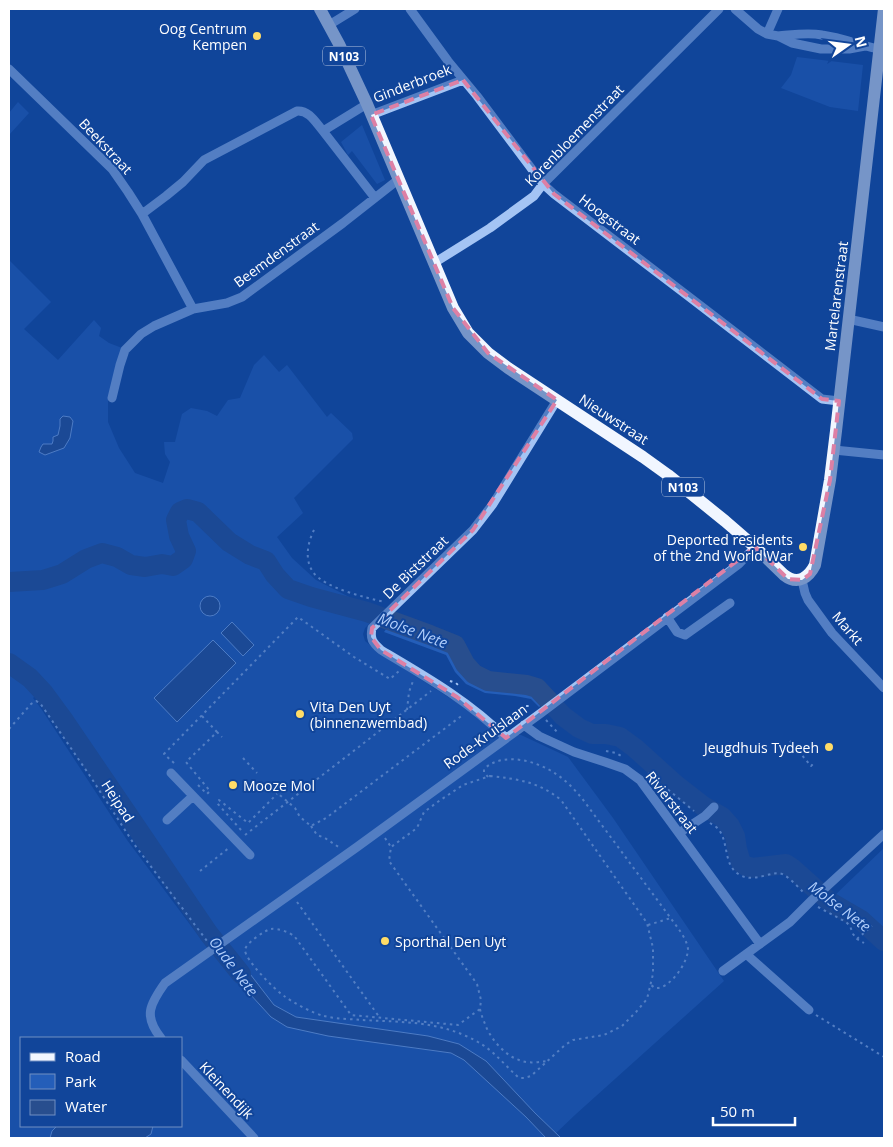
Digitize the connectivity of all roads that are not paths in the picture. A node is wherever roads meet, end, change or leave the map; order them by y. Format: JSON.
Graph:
{"nodes":[{"id":1,"x":320,"y":9,"type":"edge"},
{"id":2,"x":355,"y":9,"type":"edge"},
{"id":3,"x":410,"y":9,"type":"edge"},
{"id":4,"x":719,"y":9,"type":"edge"},
{"id":5,"x":735,"y":9,"type":"edge"},
{"id":6,"x":778,"y":9,"type":"edge"},
{"id":7,"x":884,"y":9,"type":"edge"},
{"id":8,"x":329,"y":25,"type":"junction"},
{"id":9,"x":767,"y":34,"type":"junction"},
{"id":10,"x":778,"y":36,"type":"junction"},
{"id":11,"x":865,"y":46,"type":"junction"},
{"id":12,"x":881,"y":50,"type":"edge"},
{"id":13,"x":9,"y":69,"type":"edge"},
{"id":14,"x":463,"y":80,"type":"junction"},
{"id":15,"x":369,"y":109,"type":"junction"},
{"id":16,"x":322,"y":131,"type":"junction"},
{"id":17,"x":398,"y":179,"type":"junction"},
{"id":18,"x":543,"y":184,"type":"junction"},
{"id":19,"x":375,"y":198,"type":"junction"},
{"id":20,"x":142,"y":214,"type":"junction"},
{"id":21,"x":434,"y":263,"type":"junction"},
{"id":22,"x":193,"y":309,"type":"junction"},
{"id":23,"x":848,"y":319,"type":"junction"},
{"id":24,"x":884,"y":327,"type":"edge"},
{"id":25,"x":112,"y":398,"type":"dead end"},
{"id":26,"x":557,"y":400,"type":"junction"},
{"id":27,"x":839,"y":401,"type":"junction"},
{"id":28,"x":834,"y":450,"type":"junction"},
{"id":29,"x":884,"y":455,"type":"edge"},
{"id":30,"x":755,"y":547,"type":"junction"},
{"id":31,"x":802,"y":580,"type":"junction"},
{"id":32,"x":730,"y":603,"type":"dead end"},
{"id":33,"x":667,"y":617,"type":"junction"},
{"id":34,"x":884,"y":688,"type":"edge"},
{"id":35,"x":524,"y":726,"type":"junction"},
{"id":36,"x":506,"y":738,"type":"junction"},
{"id":37,"x":175,"y":770,"type":"road end"},
{"id":38,"x":193,"y":796,"type":"junction"},
{"id":39,"x":714,"y":807,"type":"dead end"},
{"id":40,"x":167,"y":820,"type":"dead end"},
{"id":41,"x":679,"y":833,"type":"junction"},
{"id":42,"x":884,"y":834,"type":"edge"},
{"id":43,"x":250,"y":855,"type":"dead end"},
{"id":44,"x":760,"y":944,"type":"junction"},
{"id":45,"x":746,"y":954,"type":"junction"},
{"id":46,"x":723,"y":971,"type":"dead end"},
{"id":47,"x":809,"y":1010,"type":"road end"},
{"id":48,"x":160,"y":1037,"type":"edge"},
{"id":49,"x":182,"y":1061,"type":"edge"},
{"id":50,"x":254,"y":1138,"type":"edge"}],
"edges":[{"from":1,"to":8,"type":"main road","name":"Ginderbroek","number":"N103"},
{"from":2,"to":8,"type":"street"},
{"from":3,"to":14,"type":"street","name":"Hoogstraat"},
{"from":4,"to":18,"type":"street","name":"Korenbloemenstraat"},
{"from":5,"to":9,"type":"street"},
{"from":6,"to":9,"type":"street"},
{"from":7,"to":12,"type":"main road","name":"Martelarenstraat"},
{"from":8,"to":15,"type":"main road","name":"Ginderbroek","number":"N103"},
{"from":9,"to":10,"type":"street"},
{"from":10,"to":11,"type":"street"},
{"from":10,"to":11,"type":"street"},
{"from":11,"to":12,"type":"street"},
{"from":12,"to":23,"type":"main road","name":"Martelarenstraat"},
{"from":13,"to":20,"type":"street","name":"Beekstraat"},
{"from":14,"to":15,"type":"street","name":"Ginderbroek"},
{"from":14,"to":18,"type":"street","name":"Hoogstraat"},
{"from":15,"to":16,"type":"street","name":"Ginderbroek"},
{"from":15,"to":17,"type":"main road","name":"Ginderbroek","number":"N103"},
{"from":16,"to":19,"type":"street"},
{"from":16,"to":20,"type":"street"},
{"from":17,"to":19,"type":"street"},
{"from":17,"to":21,"type":"main road","name":"Ginderbroek","number":"N103"},
{"from":18,"to":21,"type":"street","name":"Korenbloemenstraat"},
{"from":18,"to":27,"type":"street","name":"Hoogstraat"},
{"from":19,"to":22,"type":"street","name":"Beemdenstraat"},
{"from":20,"to":22,"type":"street","name":"Beekstraat"},
{"from":21,"to":26,"type":"main road","name":"Nieuwstraat","number":"N103"},
{"from":22,"to":25,"type":"street","name":"Beemdenstraat"},
{"from":23,"to":24,"type":"street"},
{"from":23,"to":27,"type":"main road","name":"Martelarenstraat"},
{"from":26,"to":30,"type":"main road","name":"Nieuwstraat","number":"N103"},
{"from":26,"to":36,"type":"street","name":"De Biststraat"},
{"from":27,"to":28,"type":"main road","name":"Martelarenstraat"},
{"from":28,"to":29,"type":"street"},
{"from":28,"to":31,"type":"main road","name":"Martelarenstraat"},
{"from":30,"to":31,"type":"main road","name":"Nieuwstraat","number":"N103"},
{"from":30,"to":33,"type":"street","name":"Rode-Kruislaan"},
{"from":31,"to":34,"type":"street","name":"Markt"},
{"from":32,"to":33,"type":"street"},
{"from":33,"to":35,"type":"street","name":"Rode-Kruislaan"},
{"from":35,"to":36,"type":"street","name":"Rode-Kruislaan"},
{"from":35,"to":41,"type":"street","name":"Rivierstraat"},
{"from":36,"to":48,"type":"street","name":"Rode-Kruislaan"},
{"from":37,"to":38,"type":"street"},
{"from":38,"to":40,"type":"street"},
{"from":38,"to":43,"type":"street"},
{"from":39,"to":41,"type":"street"},
{"from":41,"to":44,"type":"street","name":"Rivierstraat"},
{"from":42,"to":44,"type":"street"},
{"from":44,"to":45,"type":"street"},
{"from":45,"to":46,"type":"street"},
{"from":45,"to":47,"type":"street"},
{"from":49,"to":50,"type":"street","name":"Kleinendijk"}]}
